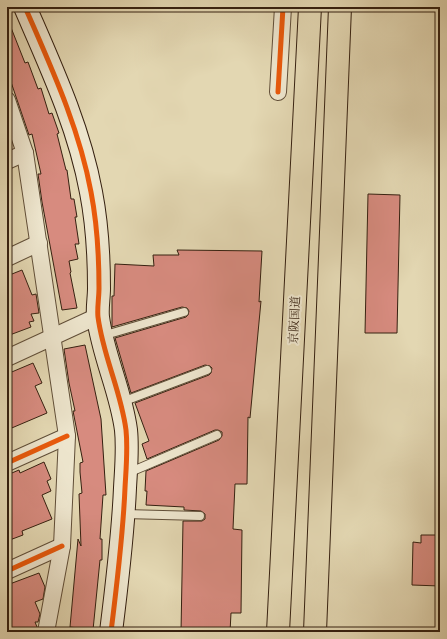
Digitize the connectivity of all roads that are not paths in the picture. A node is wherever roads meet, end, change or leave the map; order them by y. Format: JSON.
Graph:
{"nodes":[{"id":1,"x":25,"y":7,"type":"edge"},
{"id":2,"x":283,"y":7,"type":"edge"},
{"id":3,"x":310,"y":7,"type":"edge"},
{"id":4,"x":340,"y":7,"type":"edge"},
{"id":5,"x":278,"y":92,"type":"dead end"},
{"id":6,"x":7,"y":100,"type":"edge"},
{"id":7,"x":25,"y":153,"type":"junction"},
{"id":8,"x":7,"y":161,"type":"edge"},
{"id":9,"x":39,"y":243,"type":"junction"},
{"id":10,"x":7,"y":258,"type":"edge"},
{"id":11,"x":184,"y":312,"type":"dead end"},
{"id":12,"x":100,"y":326,"type":"junction"},
{"id":13,"x":52,"y":336,"type":"junction"},
{"id":14,"x":7,"y":358,"type":"edge"},
{"id":15,"x":207,"y":370,"type":"dead end"},
{"id":16,"x":120,"y":402,"type":"junction"},
{"id":17,"x":218,"y":435,"type":"dead end"},
{"id":18,"x":67,"y":436,"type":"junction"},
{"id":19,"x":7,"y":463,"type":"edge"},
{"id":20,"x":126,"y":474,"type":"junction"},
{"id":21,"x":124,"y":514,"type":"junction"},
{"id":22,"x":200,"y":516,"type":"dead end"},
{"id":23,"x":62,"y":546,"type":"junction"},
{"id":24,"x":7,"y":571,"type":"edge"},
{"id":25,"x":46,"y":632,"type":"edge"},
{"id":26,"x":111,"y":632,"type":"edge"},
{"id":27,"x":278,"y":632,"type":"edge"},
{"id":28,"x":316,"y":632,"type":"edge"}],
"edges":[{"from":1,"to":12,"type":"street"},
{"from":2,"to":5,"type":"street"},
{"from":3,"to":27,"type":"highway","name":"京阪国道"},
{"from":4,"to":28,"type":"highway"},
{"from":6,"to":7,"type":"street"},
{"from":7,"to":8,"type":"street"},
{"from":7,"to":9,"type":"street"},
{"from":9,"to":10,"type":"street"},
{"from":9,"to":13,"type":"street"},
{"from":11,"to":12,"type":"lane"},
{"from":12,"to":13,"type":"street"},
{"from":12,"to":16,"type":"street"},
{"from":13,"to":14,"type":"street"},
{"from":13,"to":18,"type":"street"},
{"from":15,"to":16,"type":"lane"},
{"from":16,"to":20,"type":"street"},
{"from":17,"to":20,"type":"lane"},
{"from":18,"to":19,"type":"street"},
{"from":18,"to":23,"type":"street"},
{"from":20,"to":21,"type":"street"},
{"from":21,"to":22,"type":"lane"},
{"from":21,"to":26,"type":"street"},
{"from":23,"to":24,"type":"street"},
{"from":23,"to":25,"type":"street"}]}
